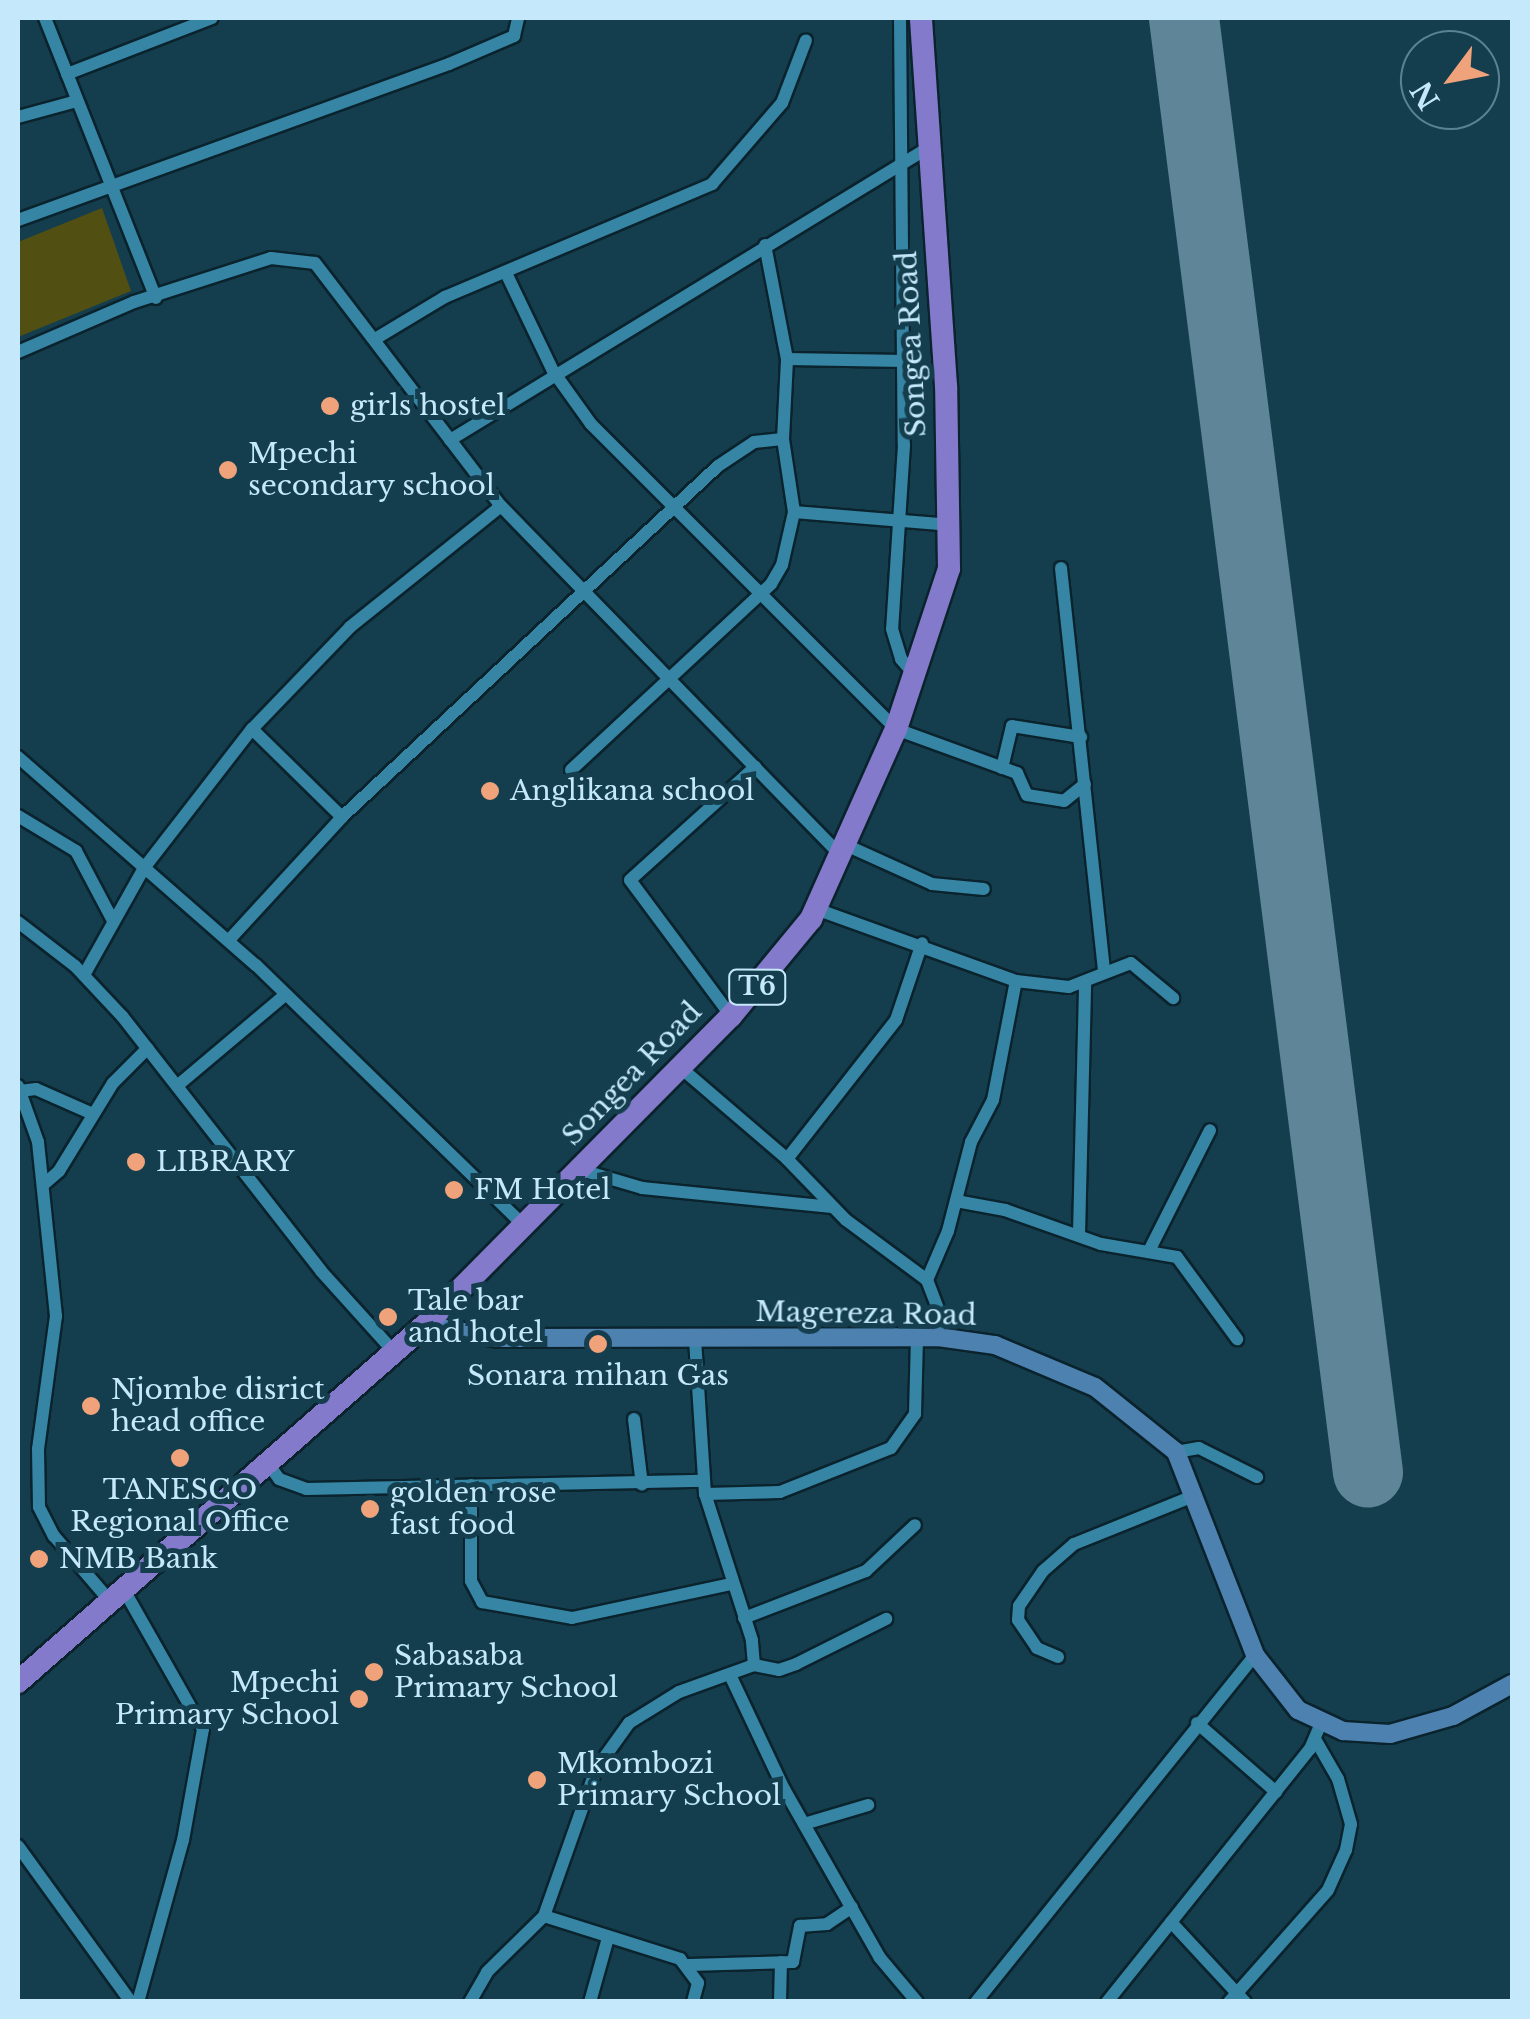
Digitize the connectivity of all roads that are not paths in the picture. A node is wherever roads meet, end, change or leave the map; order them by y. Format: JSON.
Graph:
{"nodes":[{"id":1,"x":45,"y":18,"type":"edge"},
{"id":2,"x":212,"y":18,"type":"edge"},
{"id":3,"x":518,"y":18,"type":"edge"},
{"id":4,"x":900,"y":18,"type":"edge"},
{"id":5,"x":921,"y":18,"type":"edge"},
{"id":6,"x":806,"y":40,"type":"dead end"},
{"id":7,"x":67,"y":74,"type":"junction"},
{"id":8,"x":77,"y":101,"type":"junction"},
{"id":9,"x":18,"y":116,"type":"edge"},
{"id":10,"x":932,"y":144,"type":"junction"},
{"id":11,"x":905,"y":160,"type":"junction"},
{"id":12,"x":108,"y":183,"type":"junction"},
{"id":13,"x":18,"y":220,"type":"edge"},
{"id":14,"x":765,"y":245,"type":"junction"},
{"id":15,"x":507,"y":275,"type":"junction"},
{"id":16,"x":156,"y":298,"type":"junction"},
{"id":17,"x":375,"y":338,"type":"junction"},
{"id":18,"x":18,"y":352,"type":"edge"},
{"id":19,"x":787,"y":359,"type":"junction"},
{"id":20,"x":905,"y":361,"type":"junction"},
{"id":21,"x":553,"y":371,"type":"junction"},
{"id":22,"x":783,"y":439,"type":"junction"},
{"id":23,"x":450,"y":440,"type":"junction"},
{"id":24,"x":501,"y":506,"type":"junction"},
{"id":25,"x":674,"y":510,"type":"junction"},
{"id":26,"x":794,"y":512,"type":"junction"},
{"id":27,"x":900,"y":520,"type":"junction"},
{"id":28,"x":952,"y":525,"type":"junction"},
{"id":29,"x":1061,"y":568,"type":"dead end"},
{"id":30,"x":585,"y":590,"type":"junction"},
{"id":31,"x":759,"y":596,"type":"junction"},
{"id":32,"x":916,"y":676,"type":"junction"},
{"id":33,"x":672,"y":679,"type":"junction"},
{"id":34,"x":896,"y":729,"type":"junction"},
{"id":35,"x":252,"y":730,"type":"junction"},
{"id":36,"x":1081,"y":737,"type":"junction"},
{"id":37,"x":18,"y":757,"type":"edge"},
{"id":38,"x":755,"y":767,"type":"junction"},
{"id":39,"x":1002,"y":768,"type":"junction"},
{"id":40,"x":571,"y":770,"type":"dead end"},
{"id":41,"x":1084,"y":784,"type":"junction"},
{"id":42,"x":18,"y":816,"type":"edge"},
{"id":43,"x":342,"y":816,"type":"junction"},
{"id":44,"x":845,"y":852,"type":"junction"},
{"id":45,"x":144,"y":868,"type":"junction"},
{"id":46,"x":984,"y":888,"type":"dead end"},
{"id":47,"x":816,"y":909,"type":"junction"},
{"id":48,"x":112,"y":919,"type":"junction"},
{"id":49,"x":18,"y":922,"type":"edge"},
{"id":50,"x":229,"y":940,"type":"junction"},
{"id":51,"x":922,"y":943,"type":"junction"},
{"id":52,"x":1102,"y":944,"type":"junction"},
{"id":53,"x":1124,"y":964,"type":"junction"},
{"id":54,"x":1104,"y":972,"type":"junction"},
{"id":55,"x":84,"y":975,"type":"junction"},
{"id":56,"x":1016,"y":982,"type":"junction"},
{"id":57,"x":1085,"y":984,"type":"junction"},
{"id":58,"x":285,"y":996,"type":"junction"},
{"id":59,"x":1173,"y":998,"type":"dead end"},
{"id":60,"x":731,"y":1016,"type":"junction"},
{"id":61,"x":148,"y":1048,"type":"junction"},
{"id":62,"x":681,"y":1068,"type":"junction"},
{"id":63,"x":176,"y":1086,"type":"junction"},
{"id":64,"x":19,"y":1088,"type":"edge"},
{"id":65,"x":93,"y":1114,"type":"junction"},
{"id":66,"x":1210,"y":1130,"type":"dead end"},
{"id":67,"x":787,"y":1159,"type":"junction"},
{"id":68,"x":581,"y":1170,"type":"junction"},
{"id":69,"x":43,"y":1185,"type":"junction"},
{"id":70,"x":956,"y":1202,"type":"junction"},
{"id":71,"x":832,"y":1207,"type":"junction"},
{"id":72,"x":525,"y":1227,"type":"junction"},
{"id":73,"x":1079,"y":1234,"type":"junction"},
{"id":74,"x":1150,"y":1249,"type":"junction"},
{"id":75,"x":927,"y":1280,"type":"junction"},
{"id":76,"x":425,"y":1325,"type":"junction"},
{"id":77,"x":938,"y":1337,"type":"junction"},
{"id":78,"x":917,"y":1338,"type":"junction"},
{"id":79,"x":1237,"y":1339,"type":"dead end"},
{"id":80,"x":695,"y":1340,"type":"junction"},
{"id":81,"x":395,"y":1353,"type":"junction"},
{"id":82,"x":634,"y":1419,"type":"dead end"},
{"id":83,"x":1176,"y":1452,"type":"junction"},
{"id":84,"x":269,"y":1465,"type":"junction"},
{"id":85,"x":1257,"y":1477,"type":"dead end"},
{"id":86,"x":471,"y":1485,"type":"junction"},
{"id":87,"x":642,"y":1485,"type":"junction"},
{"id":88,"x":704,"y":1488,"type":"junction"},
{"id":89,"x":1196,"y":1495,"type":"junction"},
{"id":90,"x":915,"y":1525,"type":"dead end"},
{"id":91,"x":730,"y":1584,"type":"junction"},
{"id":92,"x":117,"y":1596,"type":"junction"},
{"id":93,"x":744,"y":1618,"type":"junction"},
{"id":94,"x":886,"y":1619,"type":"dead end"},
{"id":95,"x":1254,"y":1656,"type":"junction"},
{"id":96,"x":1058,"y":1657,"type":"dead end"},
{"id":97,"x":754,"y":1665,"type":"junction"},
{"id":98,"x":731,"y":1677,"type":"junction"},
{"id":99,"x":18,"y":1682,"type":"edge"},
{"id":100,"x":1512,"y":1684,"type":"edge"},
{"id":101,"x":1197,"y":1723,"type":"junction"},
{"id":102,"x":1318,"y":1731,"type":"junction"},
{"id":103,"x":1276,"y":1792,"type":"junction"},
{"id":104,"x":868,"y":1805,"type":"dead end"},
{"id":105,"x":804,"y":1824,"type":"junction"},
{"id":106,"x":18,"y":1846,"type":"edge"},
{"id":107,"x":852,"y":1907,"type":"junction"},
{"id":108,"x":544,"y":1916,"type":"junction"},
{"id":109,"x":1171,"y":1922,"type":"junction"},
{"id":110,"x":608,"y":1938,"type":"junction"},
{"id":111,"x":781,"y":1962,"type":"junction"},
{"id":112,"x":689,"y":1965,"type":"junction"},
{"id":113,"x":1237,"y":1999,"type":"edge"},
{"id":114,"x":135,"y":2002,"type":"edge"},
{"id":115,"x":470,"y":2002,"type":"edge"},
{"id":116,"x":590,"y":2002,"type":"edge"},
{"id":117,"x":692,"y":2002,"type":"edge"},
{"id":118,"x":780,"y":2002,"type":"edge"},
{"id":119,"x":918,"y":2002,"type":"edge"},
{"id":120,"x":976,"y":2002,"type":"edge"},
{"id":121,"x":1106,"y":2002,"type":"edge"}],
"edges":[{"from":1,"to":7,"type":"street"},
{"from":2,"to":7,"type":"street"},
{"from":3,"to":12,"type":"street"},
{"from":4,"to":11,"type":"street"},
{"from":5,"to":10,"type":"highway","name":"Songea Road","number":"T6"},
{"from":6,"to":15,"type":"street"},
{"from":7,"to":8,"type":"street"},
{"from":8,"to":9,"type":"street"},
{"from":8,"to":12,"type":"street"},
{"from":10,"to":11,"type":"street"},
{"from":10,"to":28,"type":"highway","name":"Songea Road","number":"T6"},
{"from":11,"to":14,"type":"street"},
{"from":11,"to":20,"type":"street"},
{"from":12,"to":13,"type":"street"},
{"from":12,"to":16,"type":"street"},
{"from":14,"to":19,"type":"street"},
{"from":14,"to":21,"type":"street"},
{"from":15,"to":17,"type":"street"},
{"from":15,"to":21,"type":"street"},
{"from":16,"to":17,"type":"street"},
{"from":16,"to":18,"type":"street"},
{"from":17,"to":23,"type":"street"},
{"from":19,"to":20,"type":"street"},
{"from":19,"to":22,"type":"street"},
{"from":20,"to":27,"type":"street"},
{"from":21,"to":23,"type":"street"},
{"from":21,"to":25,"type":"street"},
{"from":22,"to":25,"type":"street"},
{"from":22,"to":26,"type":"street"},
{"from":23,"to":24,"type":"street"},
{"from":24,"to":30,"type":"street"},
{"from":24,"to":35,"type":"street"},
{"from":25,"to":30,"type":"street"},
{"from":25,"to":31,"type":"street"},
{"from":26,"to":27,"type":"street"},
{"from":26,"to":31,"type":"street"},
{"from":27,"to":28,"type":"street"},
{"from":27,"to":32,"type":"street"},
{"from":28,"to":32,"type":"highway","name":"Songea Road","number":"T6"},
{"from":29,"to":36,"type":"street"},
{"from":30,"to":33,"type":"street"},
{"from":30,"to":43,"type":"street"},
{"from":31,"to":33,"type":"street"},
{"from":31,"to":34,"type":"street"},
{"from":32,"to":34,"type":"highway","name":"Songea Road","number":"T6"},
{"from":33,"to":38,"type":"street"},
{"from":33,"to":40,"type":"street"},
{"from":34,"to":39,"type":"street"},
{"from":34,"to":44,"type":"highway","name":"Songea Road","number":"T6"},
{"from":35,"to":43,"type":"street"},
{"from":35,"to":45,"type":"street"},
{"from":36,"to":39,"type":"street"},
{"from":36,"to":41,"type":"street"},
{"from":37,"to":45,"type":"street"},
{"from":38,"to":44,"type":"street"},
{"from":38,"to":60,"type":"street"},
{"from":39,"to":41,"type":"street"},
{"from":41,"to":52,"type":"street"},
{"from":42,"to":48,"type":"street"},
{"from":43,"to":50,"type":"street"},
{"from":44,"to":46,"type":"street"},
{"from":44,"to":47,"type":"highway","name":"Songea Road","number":"T6"},
{"from":45,"to":48,"type":"street"},
{"from":45,"to":50,"type":"street"},
{"from":47,"to":51,"type":"street"},
{"from":47,"to":60,"type":"highway","name":"Songea Road","number":"T6"},
{"from":48,"to":55,"type":"street"},
{"from":49,"to":55,"type":"street"},
{"from":50,"to":58,"type":"street"},
{"from":51,"to":56,"type":"street"},
{"from":51,"to":67,"type":"street"},
{"from":52,"to":53,"type":"street"},
{"from":52,"to":54,"type":"street"},
{"from":53,"to":54,"type":"street"},
{"from":53,"to":59,"type":"street"},
{"from":54,"to":57,"type":"street"},
{"from":55,"to":61,"type":"street"},
{"from":56,"to":57,"type":"street"},
{"from":56,"to":70,"type":"street"},
{"from":57,"to":73,"type":"street"},
{"from":58,"to":63,"type":"street"},
{"from":58,"to":72,"type":"street"},
{"from":60,"to":62,"type":"highway","name":"Songea Road","number":"T6"},
{"from":61,"to":63,"type":"street"},
{"from":61,"to":65,"type":"street"},
{"from":62,"to":67,"type":"street"},
{"from":62,"to":68,"type":"highway","name":"Songea Road","number":"T6"},
{"from":63,"to":81,"type":"street"},
{"from":64,"to":65,"type":"street"},
{"from":64,"to":69,"type":"street"},
{"from":65,"to":69,"type":"street"},
{"from":66,"to":74,"type":"street"},
{"from":67,"to":71,"type":"street"},
{"from":68,"to":71,"type":"street"},
{"from":68,"to":72,"type":"highway","name":"Songea Road","number":"T6"},
{"from":69,"to":92,"type":"street"},
{"from":70,"to":73,"type":"street"},
{"from":70,"to":75,"type":"street"},
{"from":71,"to":75,"type":"street"},
{"from":72,"to":76,"type":"highway","name":"Songea Road","number":"T6"},
{"from":73,"to":74,"type":"street"},
{"from":74,"to":79,"type":"street"},
{"from":75,"to":77,"type":"street"},
{"from":76,"to":80,"type":"street","name":"Magereza Road"},
{"from":76,"to":81,"type":"highway","name":"Songea Road","number":"T6"},
{"from":77,"to":78,"type":"street","name":"Magereza Road"},
{"from":77,"to":83,"type":"street","name":"Magereza Road"},
{"from":78,"to":80,"type":"street","name":"Magereza Road"},
{"from":78,"to":88,"type":"street"},
{"from":80,"to":88,"type":"street"},
{"from":81,"to":84,"type":"highway","name":"Songea Road","number":"T6"},
{"from":82,"to":87,"type":"street"},
{"from":83,"to":85,"type":"street"},
{"from":83,"to":89,"type":"street","name":"Magereza Road"},
{"from":84,"to":86,"type":"street"},
{"from":84,"to":92,"type":"highway","name":"Songea Road","number":"T6"},
{"from":86,"to":87,"type":"street"},
{"from":86,"to":91,"type":"street"},
{"from":87,"to":88,"type":"street"},
{"from":88,"to":91,"type":"street"},
{"from":89,"to":95,"type":"street","name":"Magereza Road"},
{"from":89,"to":96,"type":"street"},
{"from":90,"to":93,"type":"street"},
{"from":91,"to":93,"type":"street"},
{"from":92,"to":99,"type":"highway","name":"Songea Road","number":"T6"},
{"from":92,"to":114,"type":"street"},
{"from":93,"to":97,"type":"street"},
{"from":94,"to":97,"type":"street"},
{"from":95,"to":101,"type":"street"},
{"from":95,"to":102,"type":"street","name":"Magereza Road"},
{"from":97,"to":98,"type":"street"},
{"from":98,"to":105,"type":"street"},
{"from":98,"to":108,"type":"street"},
{"from":100,"to":102,"type":"street","name":"Magereza Road"},
{"from":101,"to":103,"type":"street"},
{"from":101,"to":120,"type":"street"},
{"from":102,"to":103,"type":"street"},
{"from":102,"to":113,"type":"street"},
{"from":103,"to":109,"type":"street"},
{"from":104,"to":105,"type":"street"},
{"from":105,"to":107,"type":"street"},
{"from":106,"to":114,"type":"street"},
{"from":107,"to":111,"type":"street"},
{"from":107,"to":119,"type":"street"},
{"from":108,"to":110,"type":"street"},
{"from":108,"to":115,"type":"street"},
{"from":109,"to":113,"type":"street"},
{"from":109,"to":121,"type":"street"},
{"from":110,"to":112,"type":"street"},
{"from":110,"to":116,"type":"street"},
{"from":111,"to":112,"type":"street"},
{"from":111,"to":118,"type":"street"},
{"from":112,"to":117,"type":"street"}]}
